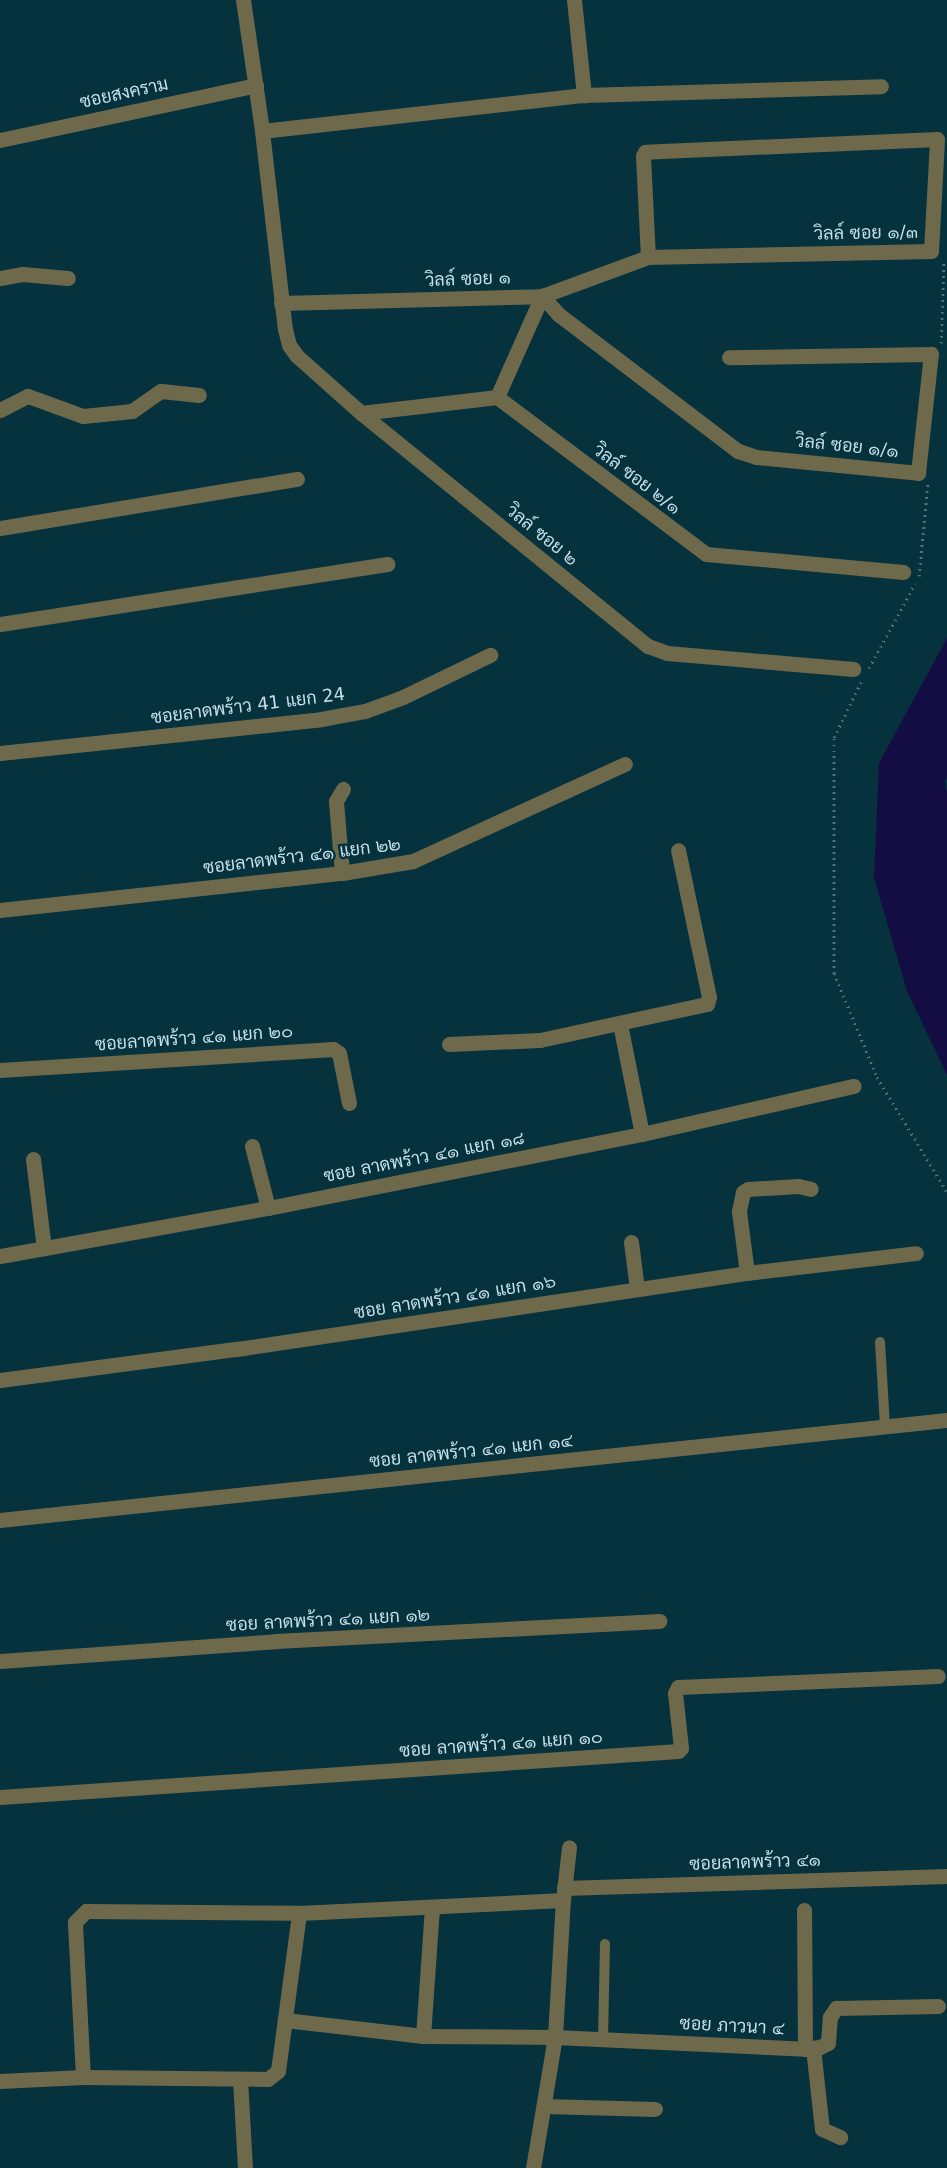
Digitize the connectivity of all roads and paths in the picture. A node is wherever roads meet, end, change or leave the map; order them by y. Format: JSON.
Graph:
{"nodes":[{"id":1,"x":243,"y":0,"type":"edge"},
{"id":2,"x":574,"y":0,"type":"edge"},
{"id":3,"x":256,"y":85,"type":"junction"},
{"id":4,"x":881,"y":86,"type":"dead end"},
{"id":5,"x":584,"y":95,"type":"junction"},
{"id":6,"x":262,"y":131,"type":"junction"},
{"id":7,"x":0,"y":140,"type":"edge"},
{"id":8,"x":648,"y":257,"type":"junction"},
{"id":9,"x":944,"y":257,"type":"dead end"},
{"id":10,"x":0,"y":278,"type":"edge"},
{"id":11,"x":68,"y":278,"type":"dead end"},
{"id":12,"x":542,"y":296,"type":"junction"},
{"id":13,"x":281,"y":303,"type":"junction"},
{"id":14,"x":941,"y":348,"type":"dead end"},
{"id":15,"x":729,"y":357,"type":"dead end"},
{"id":16,"x":199,"y":395,"type":"dead end"},
{"id":17,"x":497,"y":396,"type":"junction"},
{"id":18,"x":0,"y":410,"type":"edge"},
{"id":19,"x":362,"y":413,"type":"junction"},
{"id":20,"x":297,"y":478,"type":"dead end"},
{"id":21,"x":928,"y":483,"type":"dead end"},
{"id":22,"x":0,"y":528,"type":"edge"},
{"id":23,"x":387,"y":564,"type":"dead end"},
{"id":24,"x":903,"y":572,"type":"dead end"},
{"id":25,"x":0,"y":624,"type":"edge"},
{"id":26,"x":490,"y":655,"type":"dead end"},
{"id":27,"x":853,"y":669,"type":"dead end"},
{"id":28,"x":0,"y":753,"type":"edge"},
{"id":29,"x":625,"y":764,"type":"dead end"},
{"id":30,"x":343,"y":789,"type":"dead end"},
{"id":31,"x":678,"y":850,"type":"dead end"},
{"id":32,"x":342,"y":873,"type":"junction"},
{"id":33,"x":0,"y":910,"type":"edge"},
{"id":34,"x":620,"y":1024,"type":"junction"},
{"id":35,"x":449,"y":1044,"type":"dead end"},
{"id":36,"x":0,"y":1070,"type":"edge"},
{"id":37,"x":854,"y":1086,"type":"dead end"},
{"id":38,"x":349,"y":1103,"type":"dead end"},
{"id":39,"x":642,"y":1134,"type":"junction"},
{"id":40,"x":252,"y":1146,"type":"dead end"},
{"id":41,"x":33,"y":1159,"type":"dead end"},
{"id":42,"x":811,"y":1189,"type":"dead end"},
{"id":43,"x":947,"y":1192,"type":"edge"},
{"id":44,"x":268,"y":1208,"type":"junction"},
{"id":45,"x":631,"y":1242,"type":"dead end"},
{"id":46,"x":44,"y":1248,"type":"junction"},
{"id":47,"x":916,"y":1253,"type":"dead end"},
{"id":48,"x":0,"y":1256,"type":"edge"},
{"id":49,"x":747,"y":1273,"type":"junction"},
{"id":50,"x":637,"y":1289,"type":"junction"},
{"id":51,"x":880,"y":1342,"type":"dead end"},
{"id":52,"x":0,"y":1380,"type":"edge"},
{"id":53,"x":947,"y":1420,"type":"edge"},
{"id":54,"x":885,"y":1427,"type":"junction"},
{"id":55,"x":0,"y":1520,"type":"edge"},
{"id":56,"x":659,"y":1621,"type":"dead end"},
{"id":57,"x":0,"y":1661,"type":"edge"},
{"id":58,"x":938,"y":1676,"type":"dead end"},
{"id":59,"x":0,"y":1797,"type":"edge"},
{"id":60,"x":569,"y":1847,"type":"dead end"},
{"id":61,"x":947,"y":1875,"type":"edge"},
{"id":62,"x":564,"y":1894,"type":"junction"},
{"id":63,"x":432,"y":1908,"type":"junction"},
{"id":64,"x":804,"y":1910,"type":"dead end"},
{"id":65,"x":299,"y":1913,"type":"junction"},
{"id":66,"x":605,"y":1944,"type":"dead end"},
{"id":67,"x":938,"y":2006,"type":"dead end"},
{"id":68,"x":285,"y":2020,"type":"junction"},
{"id":69,"x":423,"y":2036,"type":"junction"},
{"id":70,"x":555,"y":2037,"type":"junction"},
{"id":71,"x":603,"y":2039,"type":"junction"},
{"id":72,"x":809,"y":2048,"type":"junction"},
{"id":73,"x":83,"y":2077,"type":"junction"},
{"id":74,"x":240,"y":2079,"type":"junction"},
{"id":75,"x":0,"y":2080,"type":"edge"},
{"id":76,"x":544,"y":2106,"type":"junction"},
{"id":77,"x":655,"y":2109,"type":"dead end"},
{"id":78,"x":840,"y":2137,"type":"dead end"},
{"id":79,"x":245,"y":2168,"type":"edge"},
{"id":80,"x":533,"y":2168,"type":"edge"}],
"edges":[{"from":1,"to":3,"type":"street","name":"วิลล์ ซอย ๒"},
{"from":2,"to":5,"type":"street"},
{"from":3,"to":6,"type":"street","name":"วิลล์ ซอย ๒"},
{"from":3,"to":7,"type":"street","name":"ซอยสงคราม"},
{"from":4,"to":5,"type":"street"},
{"from":5,"to":6,"type":"street"},
{"from":6,"to":13,"type":"street","name":"วิลล์ ซอย ๒"},
{"from":8,"to":8,"type":"street","name":"วิลล์ ซอย ๑/๓"},
{"from":8,"to":12,"type":"street","name":"วิลล์ ซอย ๑"},
{"from":9,"to":14,"type":"path"},
{"from":10,"to":11,"type":"street"},
{"from":12,"to":13,"type":"street","name":"วิลล์ ซอย ๑"},
{"from":12,"to":15,"type":"street","name":"วิลล์ ซอย ๑/๑"},
{"from":12,"to":17,"type":"street"},
{"from":13,"to":19,"type":"street","name":"วิลล์ ซอย ๒"},
{"from":16,"to":18,"type":"street"},
{"from":17,"to":19,"type":"street"},
{"from":17,"to":24,"type":"street","name":"วิลล์ ซอย ๒/๑"},
{"from":19,"to":27,"type":"street","name":"วิลล์ ซอย ๒"},
{"from":20,"to":22,"type":"street"},
{"from":21,"to":43,"type":"path"},
{"from":23,"to":25,"type":"street"},
{"from":26,"to":28,"type":"street","name":"ซอยลาดพร้าว 41 แยก 24"},
{"from":29,"to":32,"type":"street","name":"ซอยลาดพร้าว ๔๑ แยก ๒๒"},
{"from":30,"to":32,"type":"street"},
{"from":31,"to":34,"type":"street"},
{"from":32,"to":33,"type":"street","name":"ซอยลาดพร้าว ๔๑ แยก ๒๒"},
{"from":34,"to":35,"type":"street"},
{"from":34,"to":39,"type":"street"},
{"from":36,"to":38,"type":"street","name":"ซอยลาดพร้าว ๔๑ แยก ๒๐"},
{"from":37,"to":39,"type":"street","name":"ซอย ลาดพร้าว ๔๑ แยก ๑๘"},
{"from":39,"to":44,"type":"street","name":"ซอย ลาดพร้าว ๔๑ แยก ๑๘"},
{"from":40,"to":44,"type":"street"},
{"from":41,"to":46,"type":"street"},
{"from":42,"to":49,"type":"street"},
{"from":44,"to":46,"type":"street","name":"ซอย ลาดพร้าว ๔๑ แยก ๑๘"},
{"from":45,"to":50,"type":"street"},
{"from":46,"to":48,"type":"street","name":"ซอย ลาดพร้าว ๔๑ แยก ๑๘"},
{"from":47,"to":49,"type":"street","name":"ซอย ลาดพร้าว ๔๑ แยก ๑๖"},
{"from":49,"to":50,"type":"street","name":"ซอย ลาดพร้าว ๔๑ แยก ๑๖"},
{"from":50,"to":52,"type":"street","name":"ซอย ลาดพร้าว ๔๑ แยก ๑๖"},
{"from":51,"to":54,"type":"lane"},
{"from":53,"to":54,"type":"street","name":"ซอย ลาดพร้าว ๔๑ แยก ๑๔"},
{"from":54,"to":55,"type":"street","name":"ซอย ลาดพร้าว ๔๑ แยก ๑๔"},
{"from":56,"to":57,"type":"street","name":"ซอย ลาดพร้าว ๔๑ แยก ๑๒"},
{"from":58,"to":59,"type":"street","name":"ซอย ลาดพร้าว ๔๑ แยก ๑๐"},
{"from":60,"to":62,"type":"street"},
{"from":61,"to":62,"type":"street","name":"ซอยลาดพร้าว ๔๑"},
{"from":62,"to":63,"type":"street","name":"ซอยลาดพร้าว ๔๑"},
{"from":62,"to":70,"type":"street"},
{"from":63,"to":65,"type":"street","name":"ซอยลาดพร้าว ๔๑"},
{"from":63,"to":69,"type":"street"},
{"from":64,"to":72,"type":"street","name":"ซอย ภาวนา ๔"},
{"from":65,"to":68,"type":"street"},
{"from":65,"to":73,"type":"street","name":"ซอยลาดพร้าว ๔๑"},
{"from":66,"to":71,"type":"lane"},
{"from":67,"to":72,"type":"street"},
{"from":68,"to":69,"type":"street","name":"ซอย ภาวนา ๔"},
{"from":68,"to":74,"type":"street"},
{"from":69,"to":70,"type":"street","name":"ซอย ภาวนา ๔"},
{"from":70,"to":71,"type":"street","name":"ซอย ภาวนา ๔"},
{"from":70,"to":76,"type":"street"},
{"from":71,"to":72,"type":"street","name":"ซอย ภาวนา ๔"},
{"from":72,"to":78,"type":"street"},
{"from":73,"to":74,"type":"street"},
{"from":73,"to":75,"type":"street"},
{"from":74,"to":79,"type":"street"},
{"from":76,"to":77,"type":"street"},
{"from":76,"to":80,"type":"street"}]}
